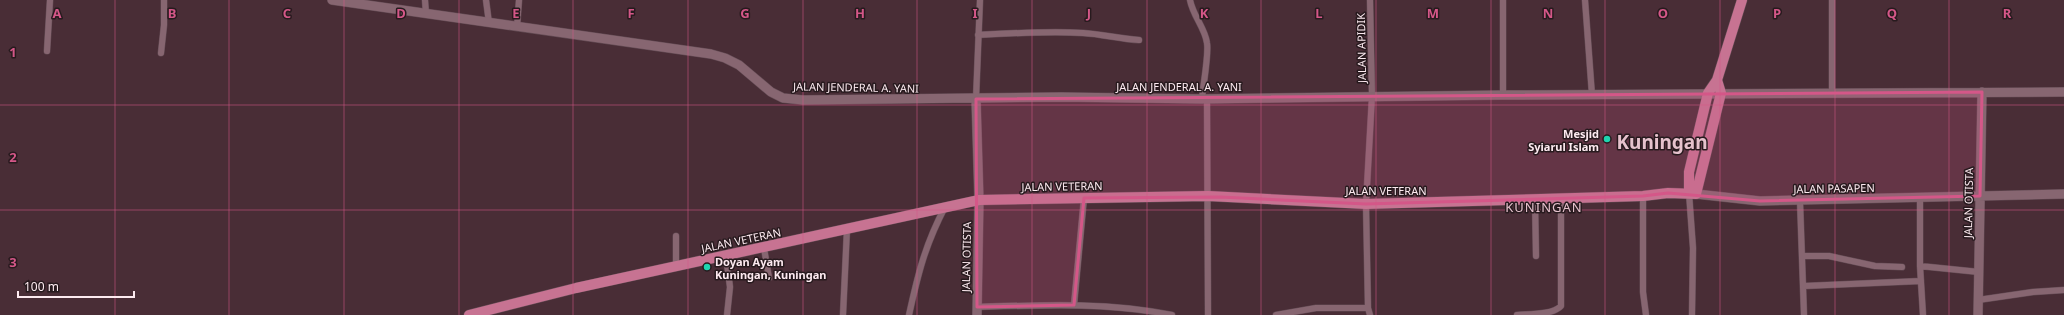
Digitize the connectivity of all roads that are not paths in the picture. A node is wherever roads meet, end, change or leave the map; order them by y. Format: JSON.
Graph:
{"nodes":[{"id":1,"x":50,"y":0,"type":"edge"},
{"id":2,"x":164,"y":0,"type":"edge"},
{"id":3,"x":332,"y":0,"type":"edge"},
{"id":4,"x":425,"y":0,"type":"edge"},
{"id":5,"x":486,"y":0,"type":"edge"},
{"id":6,"x":519,"y":0,"type":"edge"},
{"id":7,"x":980,"y":0,"type":"edge"},
{"id":8,"x":1190,"y":0,"type":"edge"},
{"id":9,"x":1370,"y":0,"type":"edge"},
{"id":10,"x":1504,"y":0,"type":"edge"},
{"id":11,"x":1585,"y":0,"type":"edge"},
{"id":12,"x":1742,"y":0,"type":"edge"},
{"id":13,"x":1832,"y":0,"type":"edge"},
{"id":14,"x":426,"y":14,"type":"junction"},
{"id":15,"x":489,"y":23,"type":"junction"},
{"id":16,"x":517,"y":27,"type":"junction"},
{"id":17,"x":978,"y":35,"type":"junction"},
{"id":18,"x":1139,"y":40,"type":"dead end"},
{"id":19,"x":47,"y":50,"type":"dead end"},
{"id":20,"x":161,"y":53,"type":"dead end"},
{"id":21,"x":1717,"y":80,"type":"junction"},
{"id":22,"x":1832,"y":92,"type":"junction"},
{"id":23,"x":1982,"y":92,"type":"junction"},
{"id":24,"x":2064,"y":92,"type":"edge"},
{"id":25,"x":1708,"y":93,"type":"junction"},
{"id":26,"x":1504,"y":94,"type":"junction"},
{"id":27,"x":1721,"y":94,"type":"junction"},
{"id":28,"x":1592,"y":95,"type":"junction"},
{"id":29,"x":1372,"y":96,"type":"junction"},
{"id":30,"x":1204,"y":99,"type":"junction"},
{"id":31,"x":976,"y":100,"type":"junction"},
{"id":32,"x":1692,"y":193,"type":"junction"},
{"id":33,"x":2064,"y":194,"type":"edge"},
{"id":34,"x":1208,"y":196,"type":"junction"},
{"id":35,"x":1643,"y":196,"type":"junction"},
{"id":36,"x":1980,"y":196,"type":"junction"},
{"id":37,"x":1084,"y":198,"type":"junction"},
{"id":38,"x":1920,"y":198,"type":"junction"},
{"id":39,"x":1561,"y":199,"type":"junction"},
{"id":40,"x":979,"y":200,"type":"junction"},
{"id":41,"x":1535,"y":200,"type":"junction"},
{"id":42,"x":1800,"y":201,"type":"junction"},
{"id":43,"x":1366,"y":204,"type":"junction"},
{"id":44,"x":945,"y":207,"type":"junction"},
{"id":45,"x":847,"y":229,"type":"junction"},
{"id":46,"x":676,"y":236,"type":"dead end"},
{"id":47,"x":764,"y":248,"type":"junction"},
{"id":48,"x":726,"y":256,"type":"junction"},
{"id":49,"x":1536,"y":256,"type":"dead end"},
{"id":50,"x":1802,"y":256,"type":"junction"},
{"id":51,"x":676,"y":266,"type":"junction"},
{"id":52,"x":1920,"y":266,"type":"junction"},
{"id":53,"x":1902,"y":267,"type":"dead end"},
{"id":54,"x":1979,"y":272,"type":"junction"},
{"id":55,"x":769,"y":278,"type":"dead end"},
{"id":56,"x":1920,"y":281,"type":"junction"},
{"id":57,"x":1804,"y":286,"type":"junction"},
{"id":58,"x":2064,"y":290,"type":"edge"},
{"id":59,"x":1978,"y":300,"type":"junction"},
{"id":60,"x":1074,"y":305,"type":"junction"},
{"id":61,"x":1368,"y":308,"type":"junction"},
{"id":62,"x":977,"y":311,"type":"edge"},
{"id":63,"x":1139,"y":312,"type":"edge"},
{"id":64,"x":469,"y":315,"type":"edge"},
{"id":65,"x":727,"y":315,"type":"edge"},
{"id":66,"x":843,"y":315,"type":"edge"},
{"id":67,"x":909,"y":315,"type":"edge"},
{"id":68,"x":1172,"y":315,"type":"edge"},
{"id":69,"x":1208,"y":315,"type":"edge"},
{"id":70,"x":1276,"y":315,"type":"edge"},
{"id":71,"x":1370,"y":315,"type":"edge"},
{"id":72,"x":1517,"y":315,"type":"edge"},
{"id":73,"x":1646,"y":315,"type":"edge"},
{"id":74,"x":1692,"y":315,"type":"edge"},
{"id":75,"x":1804,"y":315,"type":"edge"},
{"id":76,"x":1923,"y":315,"type":"edge"},
{"id":77,"x":1978,"y":315,"type":"edge"}],
"edges":[{"from":1,"to":19,"type":"street"},
{"from":2,"to":20,"type":"street"},
{"from":3,"to":14,"type":"main road","name":"JALAN JENDERAL A. YANI"},
{"from":4,"to":14,"type":"street"},
{"from":5,"to":15,"type":"street"},
{"from":6,"to":16,"type":"street"},
{"from":7,"to":17,"type":"street"},
{"from":8,"to":30,"type":"street"},
{"from":9,"to":29,"type":"street","name":"JALAN APIDIK"},
{"from":10,"to":26,"type":"street"},
{"from":11,"to":28,"type":"street"},
{"from":12,"to":21,"type":"main road"},
{"from":13,"to":22,"type":"street"},
{"from":14,"to":15,"type":"main road","name":"JALAN JENDERAL A. YANI"},
{"from":15,"to":16,"type":"main road","name":"JALAN JENDERAL A. YANI"},
{"from":16,"to":31,"type":"main road","name":"JALAN JENDERAL A. YANI"},
{"from":17,"to":18,"type":"street"},
{"from":17,"to":31,"type":"street"},
{"from":21,"to":25,"type":"main road"},
{"from":21,"to":27,"type":"main road"},
{"from":22,"to":23,"type":"main road","name":"JALAN JENDERAL A. YANI"},
{"from":22,"to":27,"type":"main road","name":"JALAN JENDERAL A. YANI"},
{"from":23,"to":24,"type":"main road","name":"JALAN JENDERAL A. YANI"},
{"from":23,"to":36,"type":"main road","name":"JALAN OTISTA"},
{"from":25,"to":27,"type":"main road","name":"JALAN JENDERAL A. YANI"},
{"from":25,"to":28,"type":"main road","name":"JALAN JENDERAL A. YANI"},
{"from":25,"to":32,"type":"main road"},
{"from":26,"to":28,"type":"main road","name":"JALAN JENDERAL A. YANI"},
{"from":26,"to":29,"type":"main road","name":"JALAN JENDERAL A. YANI"},
{"from":27,"to":32,"type":"main road"},
{"from":29,"to":30,"type":"main road","name":"JALAN JENDERAL A. YANI"},
{"from":29,"to":43,"type":"street","name":"JALAN APIDIK"},
{"from":30,"to":31,"type":"main road","name":"JALAN JENDERAL A. YANI"},
{"from":30,"to":34,"type":"street"},
{"from":31,"to":40,"type":"main road","name":"JALAN OTISTA"},
{"from":32,"to":35,"type":"main road","name":"JALAN VETERAN"},
{"from":32,"to":42,"type":"main road","name":"JALAN PASAPEN"},
{"from":32,"to":74,"type":"street"},
{"from":33,"to":36,"type":"main road","name":"JALAN PASAPEN"},
{"from":34,"to":37,"type":"main road","name":"JALAN VETERAN"},
{"from":34,"to":43,"type":"main road","name":"JALAN VETERAN"},
{"from":34,"to":69,"type":"street"},
{"from":35,"to":39,"type":"main road","name":"JALAN VETERAN"},
{"from":35,"to":73,"type":"street"},
{"from":36,"to":38,"type":"main road","name":"JALAN PASAPEN"},
{"from":36,"to":54,"type":"main road","name":"JALAN OTISTA"},
{"from":37,"to":40,"type":"main road","name":"JALAN VETERAN"},
{"from":37,"to":60,"type":"street"},
{"from":38,"to":42,"type":"main road","name":"JALAN PASAPEN"},
{"from":38,"to":52,"type":"street"},
{"from":39,"to":41,"type":"main road","name":"JALAN VETERAN"},
{"from":39,"to":72,"type":"street"},
{"from":40,"to":44,"type":"main road","name":"JALAN VETERAN"},
{"from":40,"to":62,"type":"main road","name":"JALAN OTISTA"},
{"from":41,"to":43,"type":"main road","name":"JALAN VETERAN"},
{"from":41,"to":49,"type":"street"},
{"from":42,"to":50,"type":"street"},
{"from":43,"to":61,"type":"street","name":"JALAN APIDIK"},
{"from":44,"to":45,"type":"main road","name":"JALAN VETERAN"},
{"from":44,"to":67,"type":"street"},
{"from":45,"to":47,"type":"main road","name":"JALAN VETERAN"},
{"from":45,"to":66,"type":"street"},
{"from":46,"to":51,"type":"street"},
{"from":47,"to":48,"type":"main road","name":"JALAN VETERAN"},
{"from":47,"to":55,"type":"street"},
{"from":48,"to":51,"type":"main road","name":"JALAN VETERAN"},
{"from":48,"to":65,"type":"street"},
{"from":50,"to":53,"type":"street"},
{"from":50,"to":57,"type":"street"},
{"from":51,"to":64,"type":"main road","name":"JALAN VETERAN"},
{"from":52,"to":54,"type":"street"},
{"from":52,"to":56,"type":"street"},
{"from":54,"to":59,"type":"main road","name":"JALAN OTISTA"},
{"from":56,"to":57,"type":"street"},
{"from":56,"to":76,"type":"street"},
{"from":57,"to":75,"type":"street"},
{"from":58,"to":59,"type":"street"},
{"from":59,"to":77,"type":"main road","name":"JALAN OTISTA"},
{"from":60,"to":62,"type":"street"},
{"from":60,"to":63,"type":"street"},
{"from":61,"to":70,"type":"street"},
{"from":61,"to":71,"type":"street","name":"JALAN APIDIK"},
{"from":63,"to":68,"type":"street"}]}
